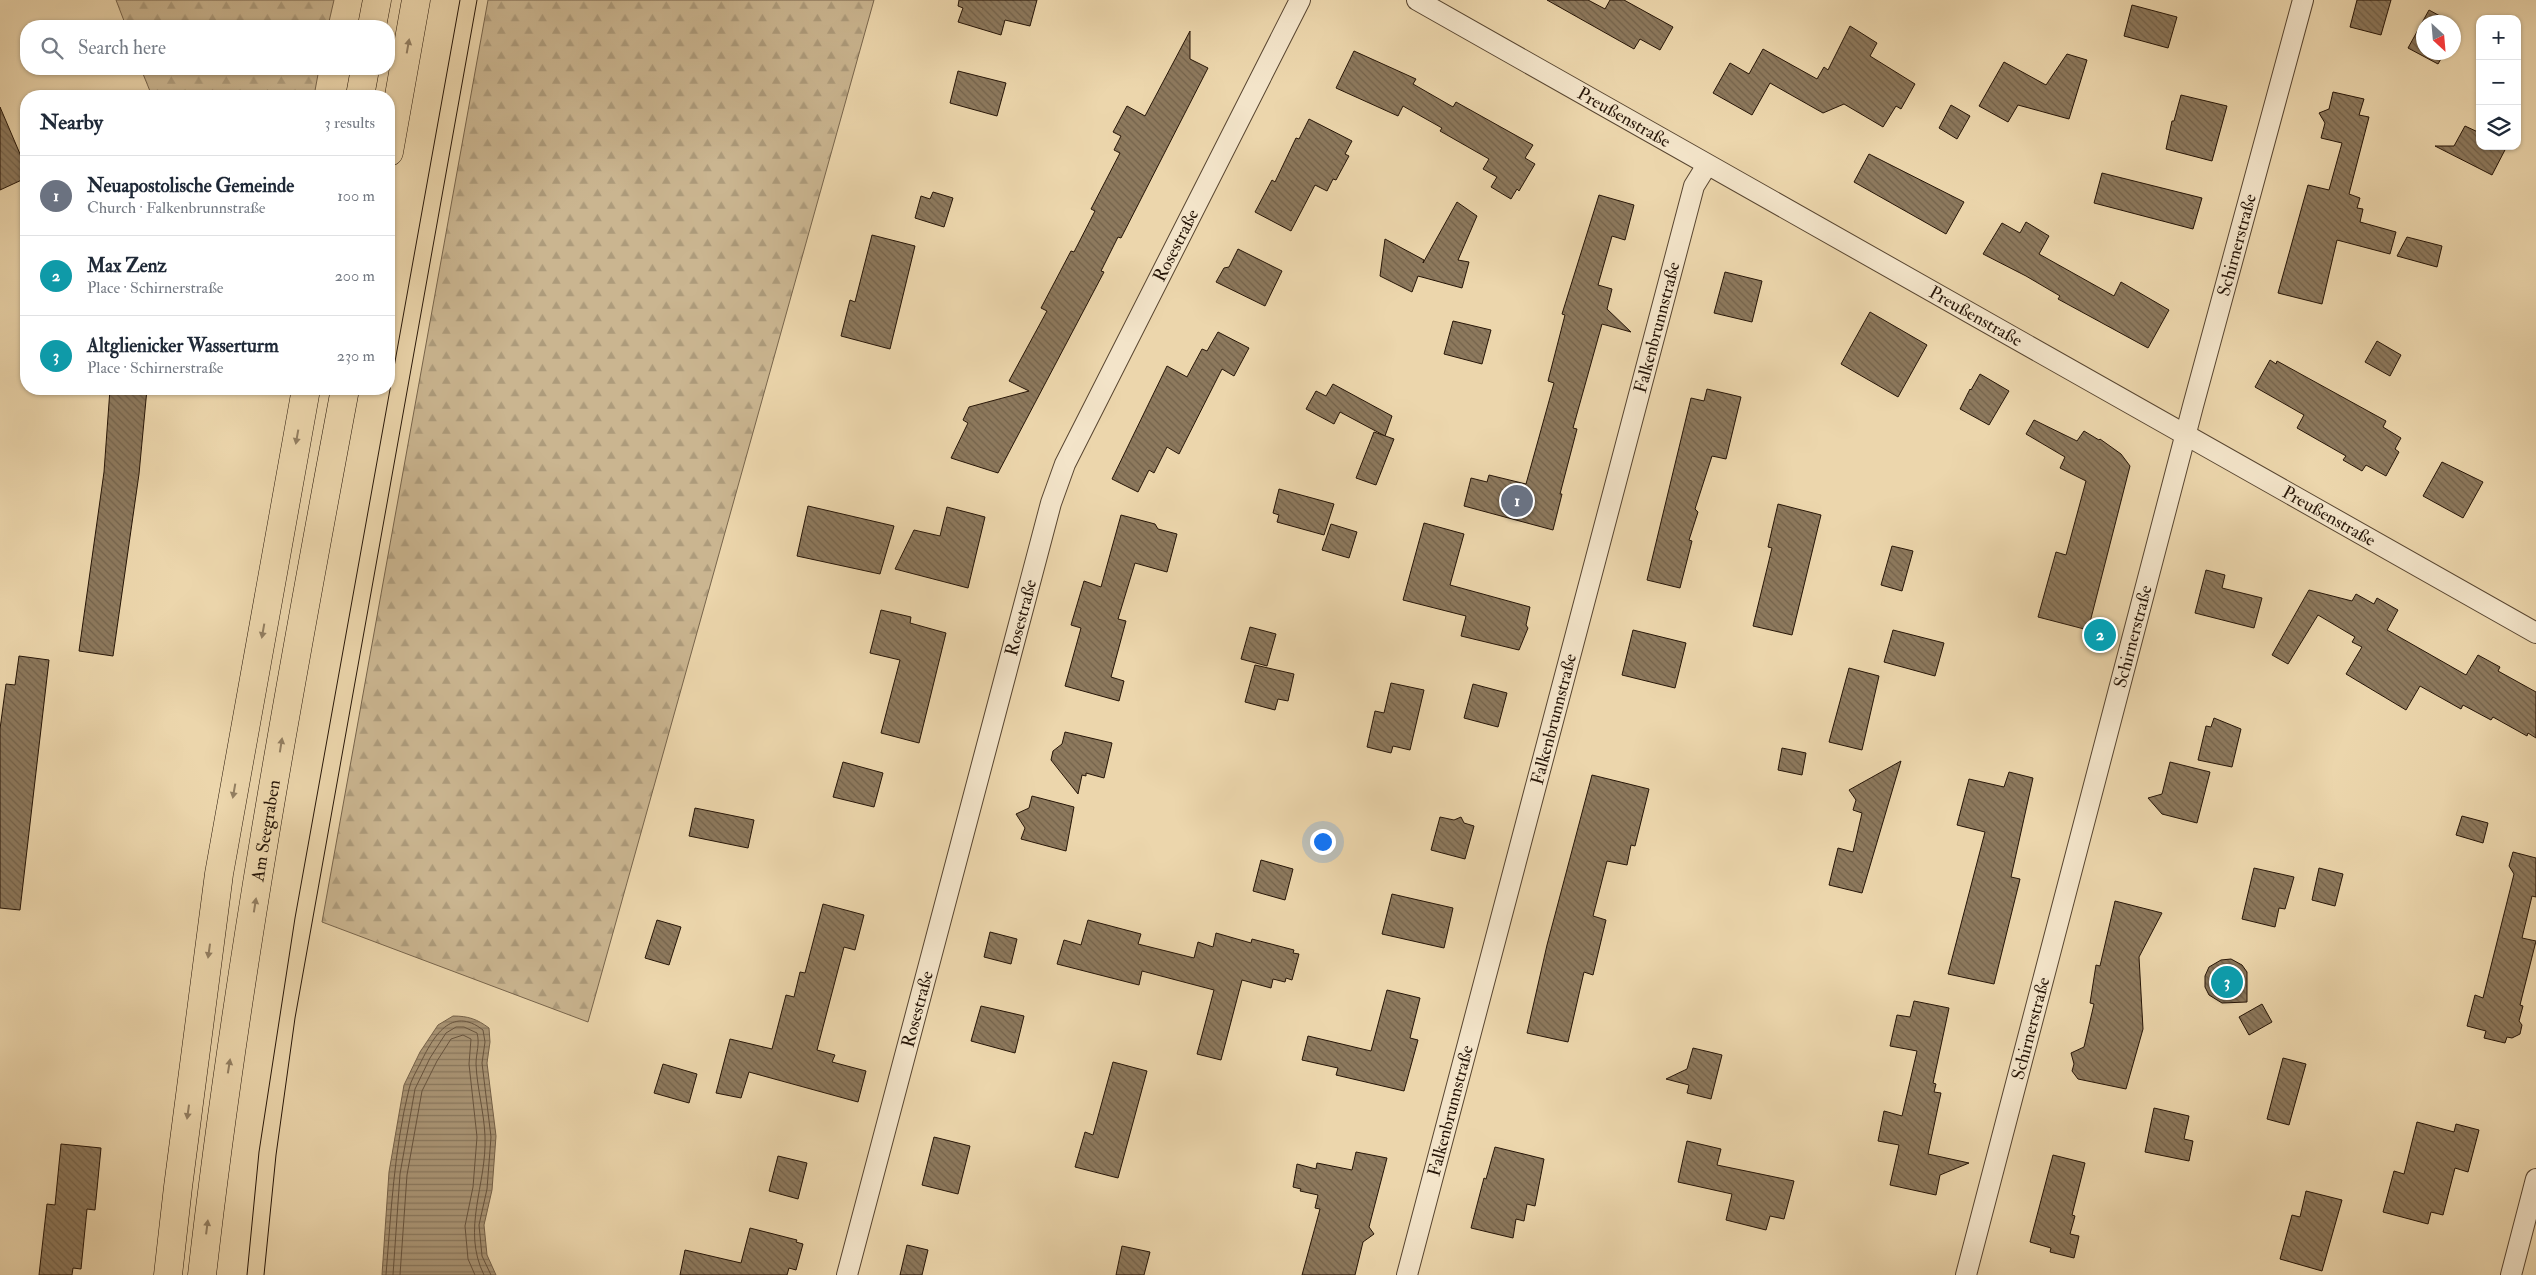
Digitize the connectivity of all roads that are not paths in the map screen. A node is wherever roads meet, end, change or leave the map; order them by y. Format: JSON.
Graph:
{"nodes":[{"id":1,"x":377,"y":0,"type":"edge"},
{"id":2,"x":416,"y":0,"type":"edge"},
{"id":3,"x":1300,"y":0,"type":"edge"},
{"id":4,"x":1417,"y":0,"type":"edge"},
{"id":5,"x":2303,"y":0,"type":"edge"},
{"id":6,"x":373,"y":20,"type":"edge"},
{"id":7,"x":364,"y":75,"type":"edge"},
{"id":8,"x":361,"y":90,"type":"edge"},
{"id":9,"x":395,"y":118,"type":"edge"},
{"id":10,"x":1707,"y":165,"type":"junction"},
{"id":11,"x":305,"y":395,"type":"edge"},
{"id":12,"x":344,"y":395,"type":"edge"},
{"id":13,"x":2186,"y":436,"type":"junction"},
{"id":14,"x":2536,"y":633,"type":"edge"},
{"id":15,"x":2536,"y":1179,"type":"edge"},
{"id":16,"x":168,"y":1275,"type":"edge"},
{"id":17,"x":202,"y":1275,"type":"edge"},
{"id":18,"x":847,"y":1275,"type":"edge"},
{"id":19,"x":1407,"y":1275,"type":"edge"},
{"id":20,"x":1966,"y":1275,"type":"edge"},
{"id":21,"x":2511,"y":1275,"type":"edge"}],
"edges":[{"from":1,"to":6,"type":"main road"},
{"from":9,"to":2,"type":"main road","one_way":true},
{"from":3,"to":18,"type":"street","name":"Rosestraße"},
{"from":4,"to":10,"type":"street","name":"Preußenstraße"},
{"from":5,"to":13,"type":"street","name":"Schirnerstraße"},
{"from":7,"to":8,"type":"main road"},
{"from":10,"to":13,"type":"street","name":"Preußenstraße"},
{"from":10,"to":19,"type":"street","name":"Falkenbrunnstraße"},
{"from":11,"to":16,"type":"main road","one_way":true},
{"from":17,"to":12,"type":"main road","name":"Am Seegraben","one_way":true},
{"from":13,"to":14,"type":"street","name":"Preußenstraße"},
{"from":13,"to":20,"type":"street","name":"Schirnerstraße"},
{"from":15,"to":21,"type":"street"}]}
